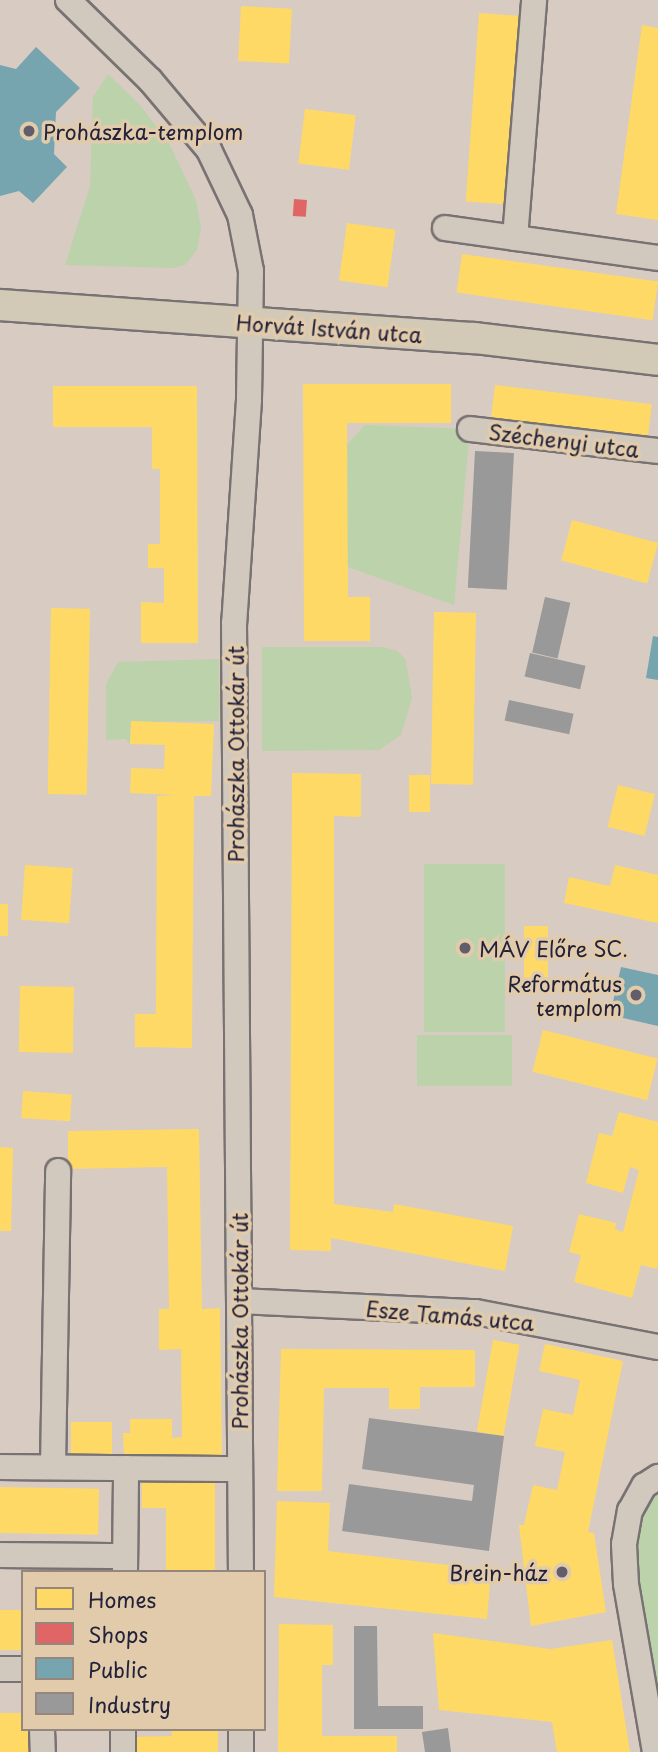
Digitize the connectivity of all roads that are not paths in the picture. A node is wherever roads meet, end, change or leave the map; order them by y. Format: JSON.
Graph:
{"nodes":[{"id":1,"x":68,"y":0,"type":"edge"},
{"id":2,"x":534,"y":0,"type":"edge"},
{"id":3,"x":445,"y":228,"type":"dead end"},
{"id":4,"x":515,"y":238,"type":"junction"},
{"id":5,"x":658,"y":258,"type":"edge"},
{"id":6,"x":0,"y":305,"type":"edge"},
{"id":7,"x":251,"y":322,"type":"junction"},
{"id":8,"x":658,"y":360,"type":"edge"},
{"id":9,"x":470,"y":429,"type":"dead end"},
{"id":10,"x":658,"y":451,"type":"edge"},
{"id":11,"x":58,"y":1171,"type":"dead end"},
{"id":12,"x":239,"y":1301,"type":"junction"},
{"id":13,"x":658,"y":1347,"type":"edge"},
{"id":14,"x":0,"y":1467,"type":"edge"},
{"id":15,"x":53,"y":1467,"type":"junction"},
{"id":16,"x":126,"y":1468,"type":"junction"},
{"id":17,"x":240,"y":1469,"type":"junction"},
{"id":18,"x":658,"y":1477,"type":"edge"},
{"id":19,"x":0,"y":1555,"type":"edge"},
{"id":20,"x":125,"y":1564,"type":"edge"},
{"id":21,"x":241,"y":1570,"type":"edge"},
{"id":22,"x":0,"y":1669,"type":"edge"},
{"id":23,"x":21,"y":1669,"type":"edge"},
{"id":24,"x":42,"y":1731,"type":"edge"},
{"id":25,"x":124,"y":1731,"type":"edge"},
{"id":26,"x":241,"y":1731,"type":"edge"},
{"id":27,"x":43,"y":1752,"type":"edge"},
{"id":28,"x":123,"y":1752,"type":"edge"},
{"id":29,"x":241,"y":1752,"type":"edge"},
{"id":30,"x":655,"y":1752,"type":"edge"}],
"edges":[{"from":1,"to":7,"type":"street","name":"Prohászka Ottokár út"},
{"from":2,"to":4,"type":"street"},
{"from":3,"to":4,"type":"street"},
{"from":4,"to":5,"type":"street"},
{"from":6,"to":7,"type":"main road","name":"Horvát István utca"},
{"from":7,"to":8,"type":"main road","name":"Horvát István utca"},
{"from":7,"to":12,"type":"street","name":"Prohászka Ottokár út"},
{"from":9,"to":10,"type":"street","name":"Széchenyi utca"},
{"from":11,"to":15,"type":"street"},
{"from":12,"to":13,"type":"street","name":"Esze Tamás utca"},
{"from":12,"to":17,"type":"street","name":"Prohászka Ottokár út"},
{"from":14,"to":15,"type":"street"},
{"from":15,"to":16,"type":"street"},
{"from":16,"to":17,"type":"street"},
{"from":16,"to":20,"type":"street"},
{"from":17,"to":21,"type":"street","name":"Prohászka Ottokár út"},
{"from":18,"to":30,"type":"street"},
{"from":19,"to":20,"type":"street"},
{"from":22,"to":23,"type":"street"},
{"from":24,"to":27,"type":"street"},
{"from":25,"to":28,"type":"street"},
{"from":26,"to":29,"type":"street"}]}
